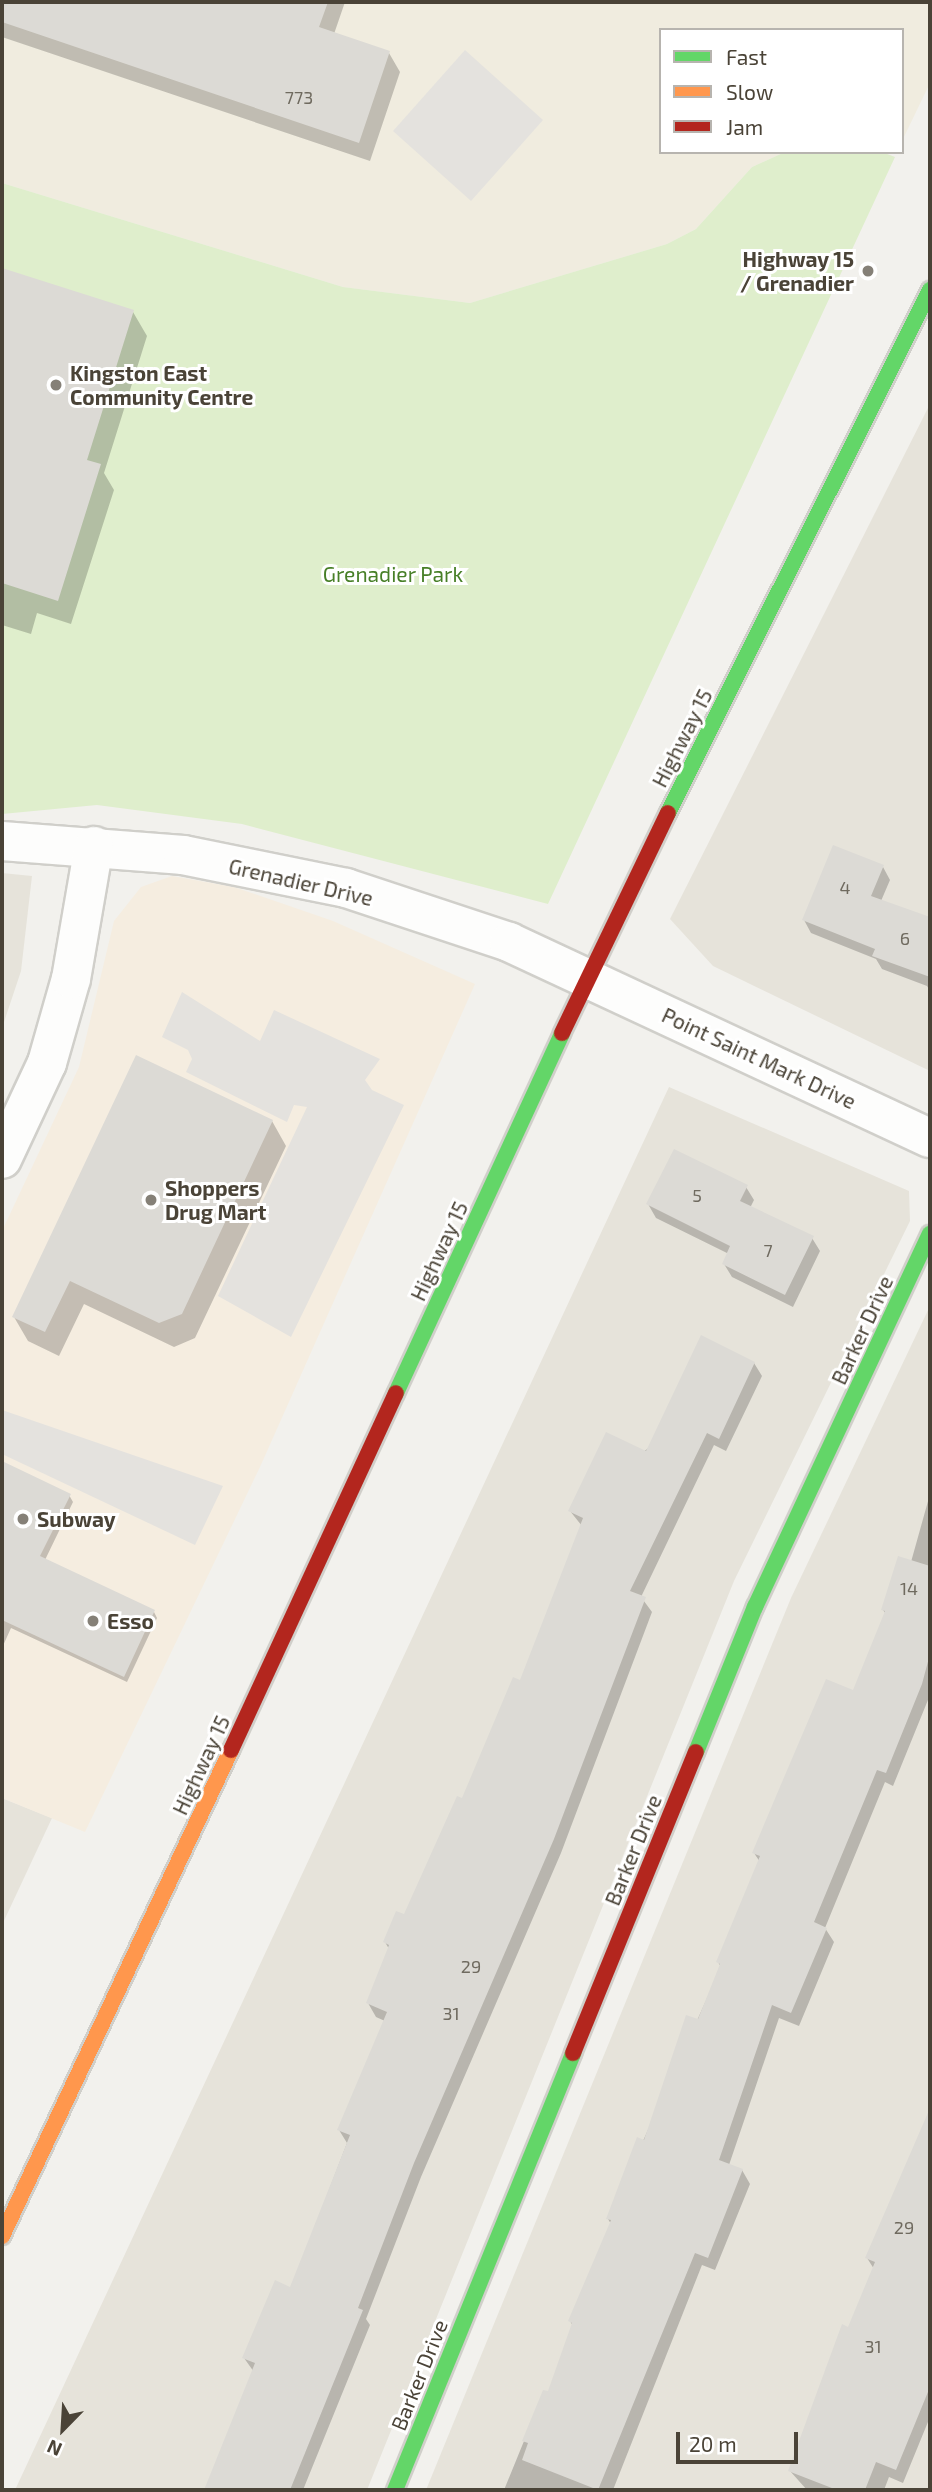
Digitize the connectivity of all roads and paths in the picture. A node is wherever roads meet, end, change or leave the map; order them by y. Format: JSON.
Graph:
{"nodes":[{"id":1,"x":930,"y":290,"type":"edge"},
{"id":2,"x":2,"y":841,"type":"edge"},
{"id":3,"x":94,"y":846,"type":"junction"},
{"id":4,"x":587,"y":978,"type":"junction"},
{"id":5,"x":930,"y":1138,"type":"edge"},
{"id":6,"x":2,"y":1159,"type":"edge"},
{"id":7,"x":930,"y":1234,"type":"edge"},
{"id":8,"x":2,"y":2236,"type":"edge"},
{"id":9,"x":395,"y":2490,"type":"edge"}],
"edges":[{"from":1,"to":4,"type":"main road","name":"Highway 15"},
{"from":2,"to":3,"type":"street","name":"Grenadier Drive"},
{"from":3,"to":4,"type":"street","name":"Grenadier Drive"},
{"from":3,"to":6,"type":"street"},
{"from":4,"to":5,"type":"street","name":"Point Saint Mark Drive"},
{"from":4,"to":8,"type":"main road","name":"Highway 15"},
{"from":7,"to":9,"type":"main road","name":"Barker Drive"}]}
